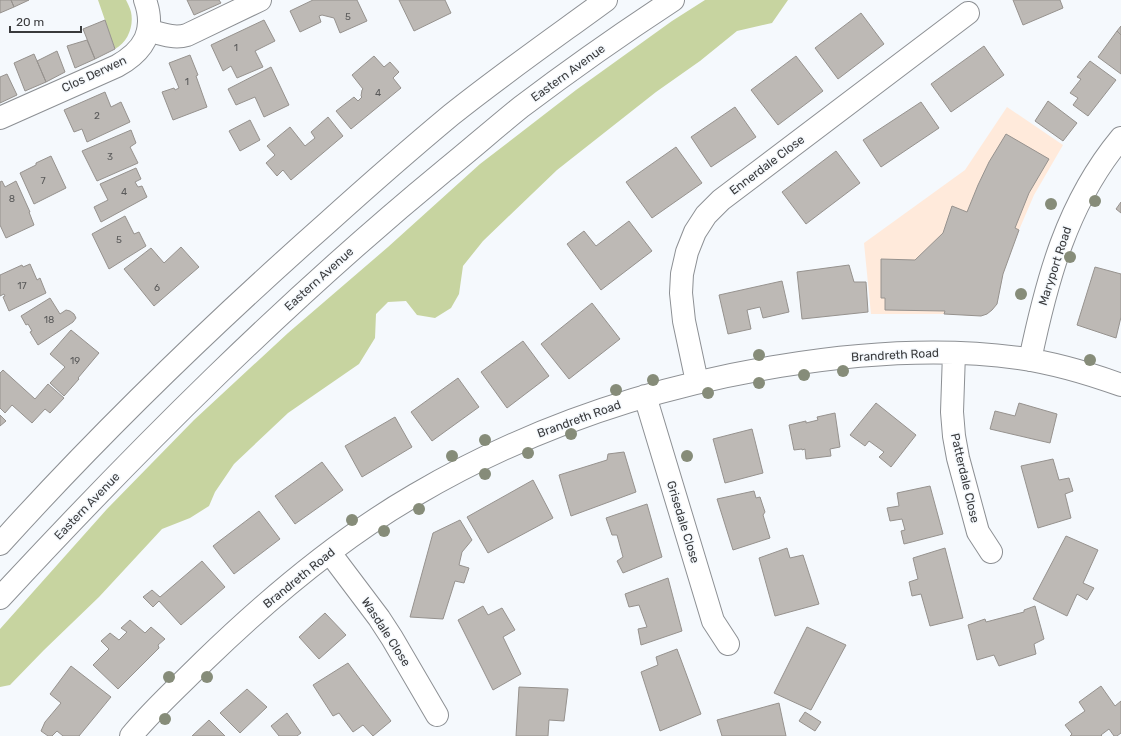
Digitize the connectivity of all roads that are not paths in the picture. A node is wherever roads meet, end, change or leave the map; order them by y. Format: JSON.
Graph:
{"nodes":[{"id":1,"x":145,"y":0,"type":"edge"},
{"id":2,"x":260,"y":0,"type":"edge"},
{"id":3,"x":606,"y":0,"type":"edge"},
{"id":4,"x":673,"y":0,"type":"edge"},
{"id":5,"x":968,"y":13,"type":"dead end"},
{"id":6,"x":148,"y":30,"type":"junction"},
{"id":7,"x":0,"y":118,"type":"edge"},
{"id":8,"x":1121,"y":138,"type":"edge"},
{"id":9,"x":954,"y":353,"type":"junction"},
{"id":10,"x":1030,"y":360,"type":"junction"},
{"id":11,"x":697,"y":382,"type":"junction"},
{"id":12,"x":1121,"y":385,"type":"edge"},
{"id":13,"x":645,"y":396,"type":"junction"},
{"id":14,"x":0,"y":544,"type":"edge"},
{"id":15,"x":330,"y":552,"type":"junction"},
{"id":16,"x":991,"y":552,"type":"dead end"},
{"id":17,"x":0,"y":598,"type":"edge"},
{"id":18,"x":728,"y":644,"type":"dead end"},
{"id":19,"x":437,"y":716,"type":"dead end"},
{"id":20,"x":131,"y":736,"type":"edge"}],
"edges":[{"from":1,"to":6,"type":"main road","name":"Clos Derwen"},
{"from":2,"to":6,"type":"main road"},
{"from":3,"to":14,"type":"main road"},
{"from":4,"to":17,"type":"main road","name":"Eastern Avenue"},
{"from":5,"to":11,"type":"main road","name":"Ennerdale Close"},
{"from":6,"to":7,"type":"main road","name":"Clos Derwen"},
{"from":8,"to":10,"type":"main road","name":"Maryport Road"},
{"from":9,"to":10,"type":"main road","name":"Brandreth Road"},
{"from":9,"to":11,"type":"main road","name":"Brandreth Road"},
{"from":9,"to":16,"type":"main road","name":"Patterdale Close"},
{"from":10,"to":12,"type":"main road","name":"Brandreth Road"},
{"from":11,"to":13,"type":"main road","name":"Brandreth Road"},
{"from":13,"to":15,"type":"main road","name":"Brandreth Road"},
{"from":13,"to":18,"type":"main road","name":"Grisedale Close"},
{"from":15,"to":19,"type":"main road","name":"Wasdale Close"},
{"from":15,"to":20,"type":"main road","name":"Brandreth Road"}]}
